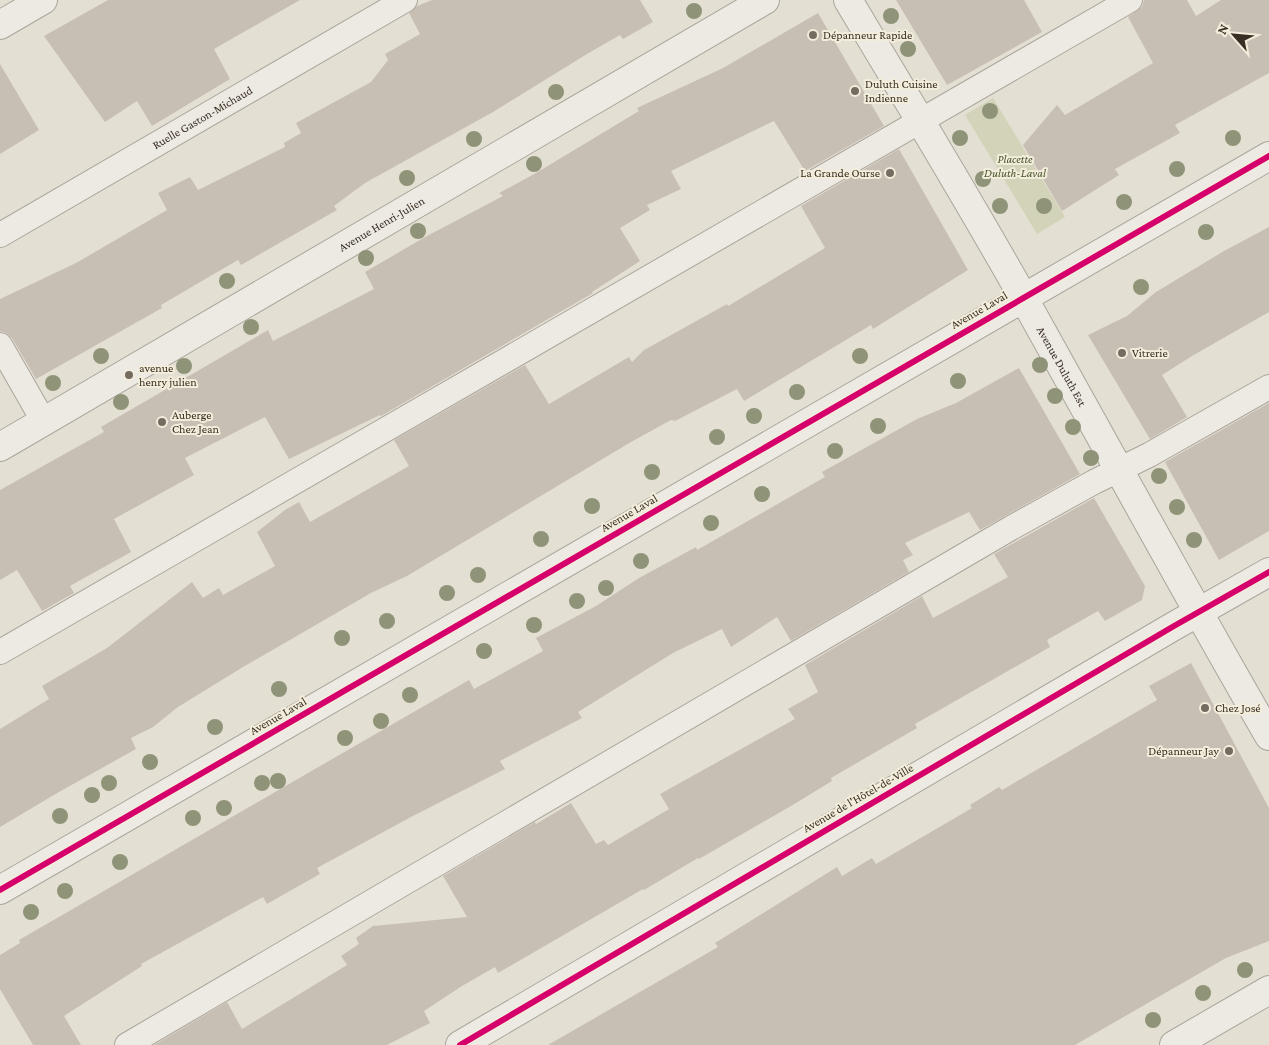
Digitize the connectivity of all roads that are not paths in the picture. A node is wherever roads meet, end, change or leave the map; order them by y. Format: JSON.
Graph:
{"nodes":[{"id":1,"x":43,"y":0,"type":"edge"},
{"id":2,"x":406,"y":0,"type":"edge"},
{"id":3,"x":765,"y":0,"type":"edge"},
{"id":4,"x":848,"y":0,"type":"edge"},
{"id":5,"x":1130,"y":0,"type":"edge"},
{"id":6,"x":0,"y":25,"type":"edge"},
{"id":7,"x":920,"y":120,"type":"junction"},
{"id":8,"x":1269,"y":156,"type":"edge"},
{"id":9,"x":0,"y":235,"type":"edge"},
{"id":10,"x":1023,"y":297,"type":"junction"},
{"id":11,"x":0,"y":345,"type":"edge"},
{"id":12,"x":1269,"y":387,"type":"edge"},
{"id":13,"x":44,"y":422,"type":"junction"},
{"id":14,"x":0,"y":447,"type":"edge"},
{"id":15,"x":1119,"y":469,"type":"junction"},
{"id":16,"x":1269,"y":572,"type":"edge"},
{"id":17,"x":1198,"y":612,"type":"junction"},
{"id":18,"x":0,"y":652,"type":"edge"},
{"id":19,"x":1269,"y":736,"type":"edge"},
{"id":20,"x":0,"y":890,"type":"edge"},
{"id":21,"x":1269,"y":990,"type":"edge"},
{"id":22,"x":127,"y":1045,"type":"edge"},
{"id":23,"x":460,"y":1045,"type":"edge"},
{"id":24,"x":1174,"y":1045,"type":"edge"}],
"edges":[{"from":1,"to":6,"type":"street"},
{"from":2,"to":9,"type":"lane","name":"Ruelle Gaston-Michaud"},
{"from":3,"to":13,"type":"street","name":"Avenue Henri-Julien"},
{"from":4,"to":7,"type":"street","name":"Avenue Duluth Est"},
{"from":5,"to":7,"type":"lane"},
{"from":7,"to":10,"type":"street","name":"Avenue Duluth Est"},
{"from":7,"to":18,"type":"lane"},
{"from":8,"to":10,"type":"street","name":"Avenue Laval"},
{"from":10,"to":15,"type":"street","name":"Avenue Duluth Est"},
{"from":10,"to":20,"type":"street","name":"Avenue Laval"},
{"from":11,"to":13,"type":"lane"},
{"from":12,"to":15,"type":"lane"},
{"from":13,"to":14,"type":"street","name":"Avenue Henri-Julien"},
{"from":15,"to":17,"type":"street","name":"Avenue Duluth Est"},
{"from":15,"to":22,"type":"lane"},
{"from":16,"to":17,"type":"street","name":"Avenue de l'Hôtel-de-Ville"},
{"from":17,"to":19,"type":"street","name":"Avenue Duluth Est"},
{"from":17,"to":23,"type":"street","name":"Avenue de l'Hôtel-de-Ville"},
{"from":21,"to":24,"type":"street"}]}
